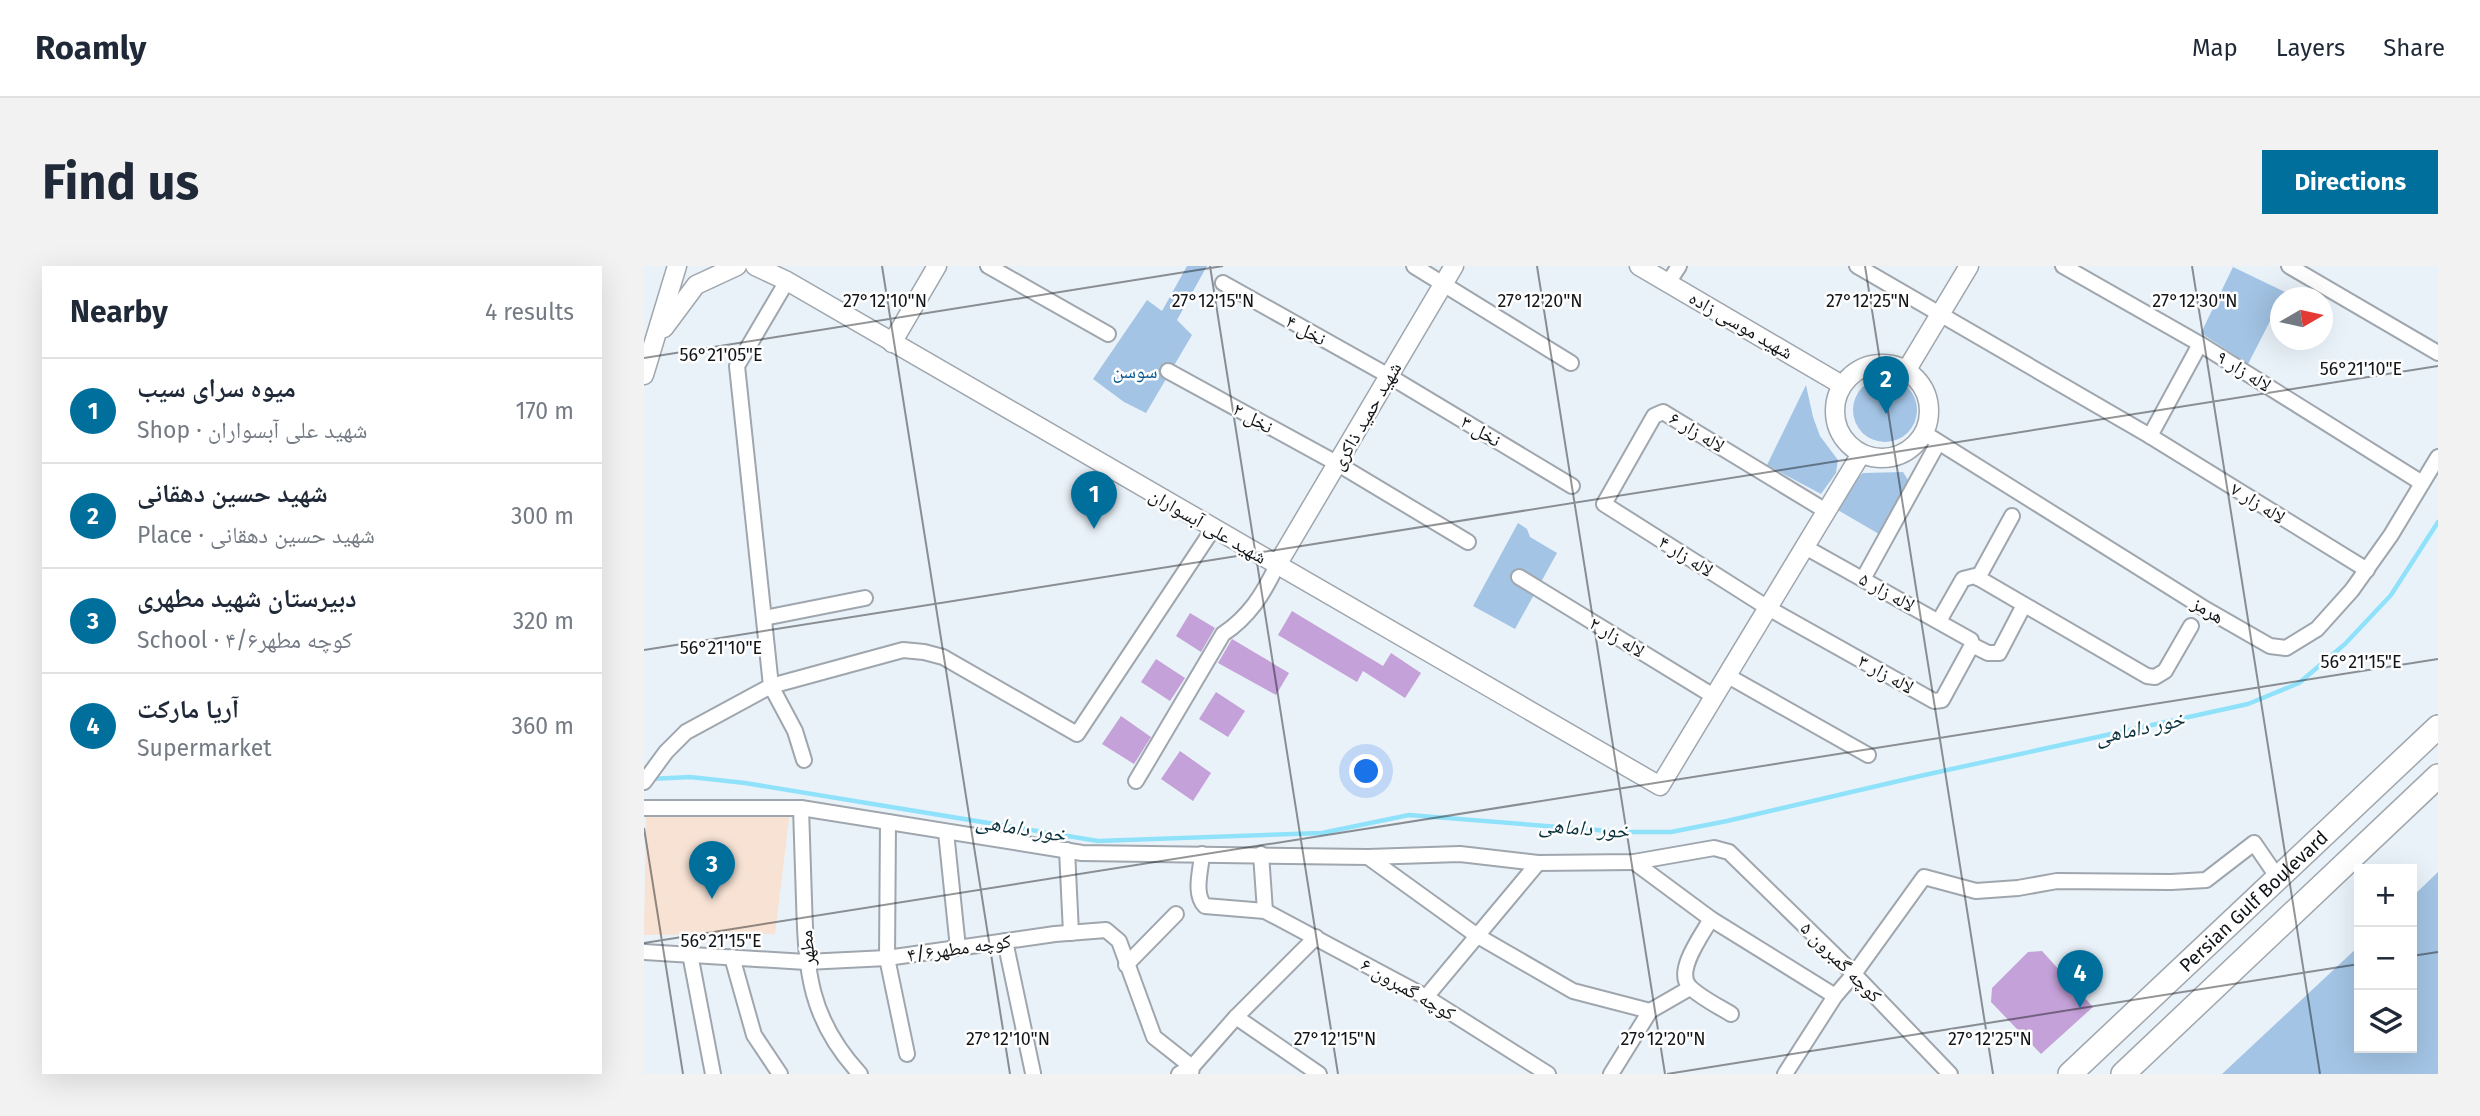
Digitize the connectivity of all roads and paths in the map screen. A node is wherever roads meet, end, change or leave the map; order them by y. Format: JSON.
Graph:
{"nodes":[{"id":1,"x":677,"y":266,"type":"edge"},
{"id":2,"x":737,"y":266,"type":"edge"},
{"id":3,"x":755,"y":266,"type":"edge"},
{"id":4,"x":937,"y":266,"type":"edge"},
{"id":5,"x":988,"y":266,"type":"edge"},
{"id":6,"x":1414,"y":266,"type":"edge"},
{"id":7,"x":1454,"y":266,"type":"edge"},
{"id":8,"x":1639,"y":266,"type":"edge"},
{"id":9,"x":1679,"y":266,"type":"edge"},
{"id":10,"x":1857,"y":266,"type":"edge"},
{"id":11,"x":1969,"y":266,"type":"edge"},
{"id":12,"x":2063,"y":266,"type":"edge"},
{"id":13,"x":2289,"y":266,"type":"edge"},
{"id":14,"x":787,"y":281,"type":"junction"},
{"id":15,"x":1223,"y":283,"type":"dead end"},
{"id":16,"x":1444,"y":283,"type":"junction"},
{"id":17,"x":1668,"y":283,"type":"junction"},
{"id":18,"x":1939,"y":315,"type":"junction"},
{"id":19,"x":1108,"y":334,"type":"dead end"},
{"id":20,"x":657,"y":336,"type":"junction"},
{"id":21,"x":892,"y":344,"type":"junction"},
{"id":22,"x":2200,"y":344,"type":"junction"},
{"id":23,"x":2438,"y":353,"type":"edge"},
{"id":24,"x":1571,"y":363,"type":"dead end"},
{"id":25,"x":1168,"y":371,"type":"dead end"},
{"id":26,"x":1906,"y":371,"type":"junction"},
{"id":27,"x":644,"y":374,"type":"edge"},
{"id":28,"x":1389,"y":376,"type":"junction"},
{"id":29,"x":1842,"y":385,"type":"junction"},
{"id":30,"x":2150,"y":436,"type":"junction"},
{"id":31,"x":1931,"y":438,"type":"junction"},
{"id":32,"x":1861,"y":454,"type":"junction"},
{"id":33,"x":2438,"y":457,"type":"edge"},
{"id":34,"x":1338,"y":464,"type":"junction"},
{"id":35,"x":2423,"y":483,"type":"junction"},
{"id":36,"x":1572,"y":486,"type":"dead end"},
{"id":37,"x":1604,"y":504,"type":"joint"},
{"id":38,"x":1826,"y":511,"type":"junction"},
{"id":39,"x":2012,"y":516,"type":"dead end"},
{"id":40,"x":1213,"y":528,"type":"junction"},
{"id":41,"x":1468,"y":542,"type":"dead end"},
{"id":42,"x":1805,"y":547,"type":"junction"},
{"id":43,"x":1277,"y":565,"type":"junction"},
{"id":44,"x":2367,"y":570,"type":"junction"},
{"id":45,"x":1518,"y":577,"type":"dead end"},
{"id":46,"x":1978,"y":578,"type":"junction"},
{"id":47,"x":1863,"y":579,"type":"junction"},
{"id":48,"x":864,"y":598,"type":"dead end"},
{"id":49,"x":2024,"y":605,"type":"junction"},
{"id":50,"x":1768,"y":608,"type":"junction"},
{"id":51,"x":764,"y":618,"type":"junction"},
{"id":52,"x":1939,"y":621,"type":"junction"},
{"id":53,"x":2191,"y":626,"type":"dead end"},
{"id":54,"x":1970,"y":641,"type":"junction"},
{"id":55,"x":1728,"y":676,"type":"junction"},
{"id":56,"x":771,"y":686,"type":"junction"},
{"id":57,"x":1715,"y":697,"type":"junction"},
{"id":58,"x":2438,"y":727,"type":"edge"},
{"id":59,"x":1868,"y":755,"type":"dead end"},
{"id":60,"x":804,"y":760,"type":"dead end"},
{"id":61,"x":2438,"y":776,"type":"edge"},
{"id":62,"x":1136,"y":781,"type":"dead end"},
{"id":63,"x":644,"y":782,"type":"edge"},
{"id":64,"x":644,"y":808,"type":"edge"},
{"id":65,"x":802,"y":808,"type":"junction"},
{"id":66,"x":888,"y":822,"type":"junction"},
{"id":67,"x":946,"y":831,"type":"junction"},
{"id":68,"x":1066,"y":850,"type":"junction"},
{"id":69,"x":1202,"y":854,"type":"junction"},
{"id":70,"x":1261,"y":854,"type":"junction"},
{"id":71,"x":1368,"y":857,"type":"junction"},
{"id":72,"x":1634,"y":862,"type":"junction"},
{"id":73,"x":1538,"y":863,"type":"junction"},
{"id":74,"x":2278,"y":878,"type":"junction"},
{"id":75,"x":1265,"y":911,"type":"junction"},
{"id":76,"x":1176,"y":914,"type":"dead end"},
{"id":77,"x":1711,"y":919,"type":"junction"},
{"id":78,"x":1071,"y":933,"type":"junction"},
{"id":79,"x":1476,"y":935,"type":"junction"},
{"id":80,"x":1316,"y":937,"type":"junction"},
{"id":81,"x":1005,"y":941,"type":"junction"},
{"id":82,"x":958,"y":948,"type":"junction"},
{"id":83,"x":644,"y":952,"type":"edge"},
{"id":84,"x":690,"y":954,"type":"junction"},
{"id":85,"x":732,"y":957,"type":"junction"},
{"id":86,"x":887,"y":958,"type":"junction"},
{"id":87,"x":806,"y":962,"type":"junction"},
{"id":88,"x":1126,"y":965,"type":"junction"},
{"id":89,"x":1854,"y":974,"type":"junction"},
{"id":90,"x":1690,"y":988,"type":"junction"},
{"id":91,"x":1835,"y":996,"type":"junction"},
{"id":92,"x":1426,"y":997,"type":"junction"},
{"id":93,"x":1650,"y":1011,"type":"junction"},
{"id":94,"x":1731,"y":1014,"type":"dead end"},
{"id":95,"x":1236,"y":1017,"type":"junction"},
{"id":96,"x":907,"y":1054,"type":"dead end"},
{"id":97,"x":1187,"y":1072,"type":"edge"},
{"id":98,"x":1538,"y":1072,"type":"edge"},
{"id":99,"x":1033,"y":1073,"type":"edge"},
{"id":100,"x":713,"y":1074,"type":"edge"},
{"id":101,"x":780,"y":1074,"type":"edge"},
{"id":102,"x":860,"y":1074,"type":"edge"},
{"id":103,"x":1319,"y":1074,"type":"edge"},
{"id":104,"x":1611,"y":1074,"type":"edge"},
{"id":105,"x":1785,"y":1074,"type":"edge"},
{"id":106,"x":1950,"y":1074,"type":"edge"},
{"id":107,"x":2070,"y":1074,"type":"edge"},
{"id":108,"x":2123,"y":1074,"type":"edge"}],
"edges":[{"from":1,"to":20,"type":"street"},
{"from":2,"to":20,"type":"street"},
{"from":3,"to":14,"type":"street","name":"شهید علی آبسواران"},
{"from":4,"to":21,"type":"street"},
{"from":5,"to":19,"type":"street"},
{"from":6,"to":16,"type":"street"},
{"from":7,"to":16,"type":"street","name":"شهید حمید ذاکری"},
{"from":8,"to":17,"type":"street","name":"شهید موسی زاده"},
{"from":9,"to":17,"type":"street"},
{"from":10,"to":18,"type":"street","name":"لاله زار ۷"},
{"from":11,"to":18,"type":"street"},
{"from":12,"to":22,"type":"street","name":"لاله زار ۹"},
{"from":13,"to":23,"type":"street"},
{"from":14,"to":21,"type":"street","name":"شهید علی آبسواران"},
{"from":14,"to":51,"type":"street"},
{"from":15,"to":28,"type":"street","name":"نخل ۴"},
{"from":16,"to":24,"type":"street"},
{"from":16,"to":28,"type":"street","name":"شهید حمید ذاکری"},
{"from":17,"to":29,"type":"street","name":"شهید موسی زاده"},
{"from":18,"to":26,"type":"street"},
{"from":18,"to":30,"type":"street","name":"لاله زار ۷"},
{"from":20,"to":27,"type":"street"},
{"from":21,"to":40,"type":"street","name":"شهید علی آبسواران"},
{"from":22,"to":30,"type":"street"},
{"from":22,"to":35,"type":"street","name":"لاله زار ۹"},
{"from":25,"to":34,"type":"street","name":"نخل ۲"},
{"from":26,"to":29,"type":"street"},
{"from":26,"to":31,"type":"street"},
{"from":28,"to":34,"type":"street","name":"شهید حمید ذاکری"},
{"from":28,"to":36,"type":"street","name":"نخل ۳"},
{"from":29,"to":32,"type":"street"},
{"from":30,"to":44,"type":"street","name":"لاله زار ۷"},
{"from":31,"to":32,"type":"street"},
{"from":31,"to":44,"type":"street","name":"هرمز"},
{"from":31,"to":47,"type":"street"},
{"from":32,"to":38,"type":"street"},
{"from":33,"to":35,"type":"street","name":"هرمز"},
{"from":34,"to":41,"type":"street","name":"نخل ۲"},
{"from":34,"to":43,"type":"street","name":"شهید حمید ذاکری"},
{"from":35,"to":44,"type":"street","name":"هرمز"},
{"from":37,"to":38,"type":"street","name":"لاله زار ۶"},
{"from":37,"to":50,"type":"street","name":"لاله زار ۴"},
{"from":38,"to":42,"type":"street"},
{"from":39,"to":46,"type":"street"},
{"from":40,"to":43,"type":"street","name":"شهید علی آبسواران"},
{"from":40,"to":56,"type":"street"},
{"from":42,"to":47,"type":"street","name":"لاله زار ۵"},
{"from":42,"to":50,"type":"street"},
{"from":43,"to":57,"type":"street","name":"شهید علی آبسواران"},
{"from":43,"to":62,"type":"street"},
{"from":45,"to":57,"type":"street","name":"لاله زار ۲"},
{"from":46,"to":49,"type":"street"},
{"from":46,"to":52,"type":"street"},
{"from":47,"to":52,"type":"street","name":"لاله زار ۵"},
{"from":48,"to":51,"type":"street"},
{"from":49,"to":53,"type":"street"},
{"from":49,"to":54,"type":"street"},
{"from":50,"to":54,"type":"street","name":"لاله زار ۳"},
{"from":50,"to":55,"type":"street"},
{"from":51,"to":56,"type":"street"},
{"from":52,"to":54,"type":"street","name":"لاله زار ۵"},
{"from":55,"to":57,"type":"street"},
{"from":55,"to":59,"type":"street"},
{"from":56,"to":60,"type":"street"},
{"from":56,"to":63,"type":"street"},
{"from":58,"to":74,"type":"main road","name":"Persian Gulf Boulevard"},
{"from":61,"to":108,"type":"main road","name":"Persian Gulf Boulevard"},
{"from":64,"to":65,"type":"street"},
{"from":65,"to":66,"type":"street"},
{"from":65,"to":87,"type":"street","name":"مطهر"},
{"from":66,"to":67,"type":"street"},
{"from":66,"to":86,"type":"street"},
{"from":67,"to":68,"type":"street"},
{"from":67,"to":82,"type":"street"},
{"from":68,"to":69,"type":"street"},
{"from":68,"to":78,"type":"street"},
{"from":69,"to":70,"type":"street"},
{"from":69,"to":75,"type":"street"},
{"from":70,"to":71,"type":"street"},
{"from":70,"to":75,"type":"street"},
{"from":71,"to":73,"type":"street"},
{"from":71,"to":79,"type":"street"},
{"from":72,"to":73,"type":"street"},
{"from":72,"to":77,"type":"street"},
{"from":72,"to":89,"type":"street","name":"کوچه گمبرون ۵"},
{"from":73,"to":79,"type":"street"},
{"from":74,"to":89,"type":"street"},
{"from":74,"to":107,"type":"main road","name":"Persian Gulf Boulevard"},
{"from":75,"to":80,"type":"street","name":"کوچه گمبرون ۶"},
{"from":76,"to":88,"type":"street"},
{"from":77,"to":90,"type":"street"},
{"from":77,"to":91,"type":"street"},
{"from":78,"to":81,"type":"street","name":"کوچه مطهر۴/۶"},
{"from":78,"to":88,"type":"street","name":"کوچه مطهر۴/۶"},
{"from":79,"to":92,"type":"street"},
{"from":79,"to":93,"type":"street"},
{"from":80,"to":92,"type":"street","name":"کوچه گمبرون ۶"},
{"from":80,"to":95,"type":"street"},
{"from":81,"to":82,"type":"street","name":"کوچه مطهر۴/۶"},
{"from":81,"to":99,"type":"street"},
{"from":82,"to":86,"type":"street","name":"کوچه مطهر۴/۶"},
{"from":83,"to":84,"type":"street","name":"کوچه مطهر۴/۶"},
{"from":84,"to":85,"type":"street","name":"کوچه مطهر۴/۶"},
{"from":84,"to":100,"type":"street"},
{"from":85,"to":87,"type":"street","name":"کوچه مطهر۴/۶"},
{"from":85,"to":101,"type":"street"},
{"from":86,"to":87,"type":"street","name":"کوچه مطهر۴/۶"},
{"from":86,"to":96,"type":"street"},
{"from":87,"to":102,"type":"street","name":"مطهر"},
{"from":88,"to":97,"type":"street","name":"کوچه مطهر۴/۶"},
{"from":89,"to":91,"type":"street"},
{"from":89,"to":106,"type":"street","name":"کوچه گمبرون ۵"},
{"from":90,"to":93,"type":"street"},
{"from":90,"to":94,"type":"street"},
{"from":91,"to":105,"type":"street"},
{"from":92,"to":98,"type":"street","name":"کوچه گمبرون ۶"},
{"from":93,"to":104,"type":"street"},
{"from":95,"to":97,"type":"street"},
{"from":95,"to":103,"type":"street"}]}
